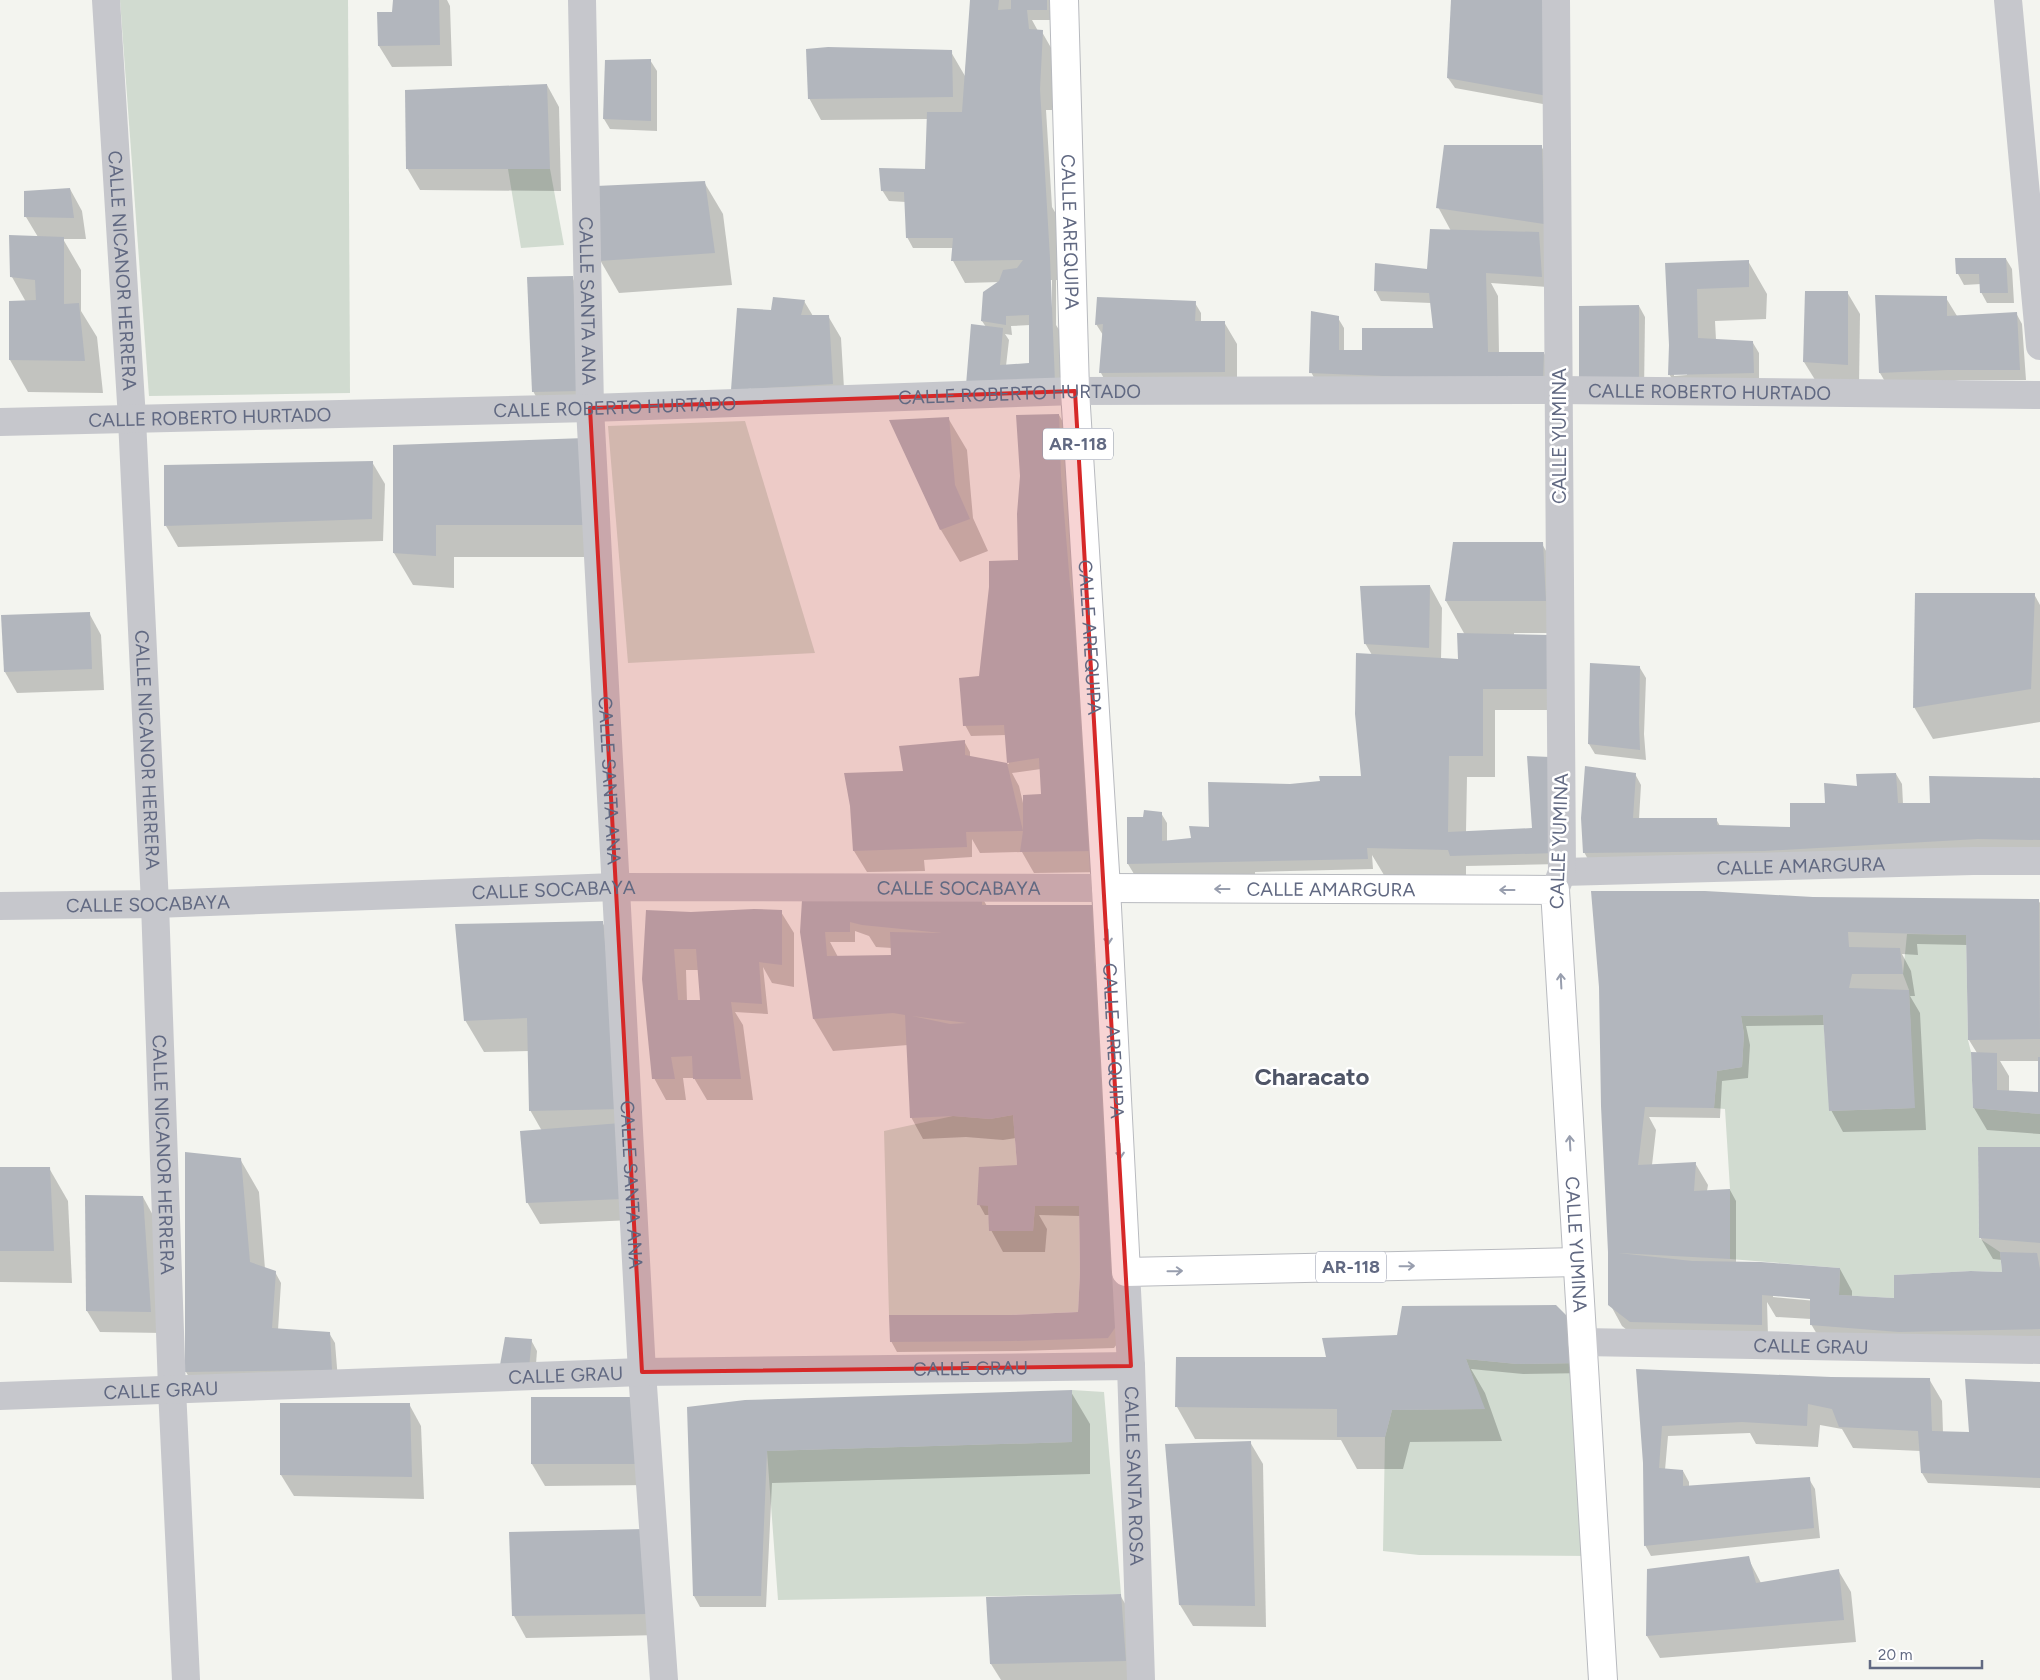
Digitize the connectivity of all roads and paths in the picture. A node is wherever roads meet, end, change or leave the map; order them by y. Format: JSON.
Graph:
{"nodes":[{"id":1,"x":106,"y":0,"type":"edge"},
{"id":2,"x":582,"y":0,"type":"edge"},
{"id":3,"x":1064,"y":0,"type":"edge"},
{"id":4,"x":1556,"y":0,"type":"edge"},
{"id":5,"x":2008,"y":0,"type":"edge"},
{"id":6,"x":2040,"y":346,"type":"edge"},
{"id":7,"x":1558,"y":390,"type":"junction"},
{"id":8,"x":1075,"y":391,"type":"junction"},
{"id":9,"x":2040,"y":395,"type":"edge"},
{"id":10,"x":590,"y":408,"type":"junction"},
{"id":11,"x":132,"y":419,"type":"junction"},
{"id":12,"x":0,"y":422,"type":"edge"},
{"id":13,"x":2040,"y":861,"type":"edge"},
{"id":14,"x":1559,"y":881,"type":"junction"},
{"id":15,"x":615,"y":887,"type":"junction"},
{"id":16,"x":1106,"y":888,"type":"junction"},
{"id":17,"x":155,"y":904,"type":"junction"},
{"id":18,"x":0,"y":906,"type":"edge"},
{"id":19,"x":1577,"y":1262,"type":"junction"},
{"id":20,"x":1126,"y":1272,"type":"junction"},
{"id":21,"x":1582,"y":1342,"type":"junction"},
{"id":22,"x":2040,"y":1350,"type":"edge"},
{"id":23,"x":1131,"y":1366,"type":"junction"},
{"id":24,"x":642,"y":1372,"type":"junction"},
{"id":25,"x":172,"y":1389,"type":"junction"},
{"id":26,"x":0,"y":1396,"type":"edge"},
{"id":27,"x":186,"y":1680,"type":"edge"},
{"id":28,"x":664,"y":1680,"type":"edge"},
{"id":29,"x":1141,"y":1680,"type":"edge"},
{"id":30,"x":1603,"y":1680,"type":"edge"}],
"edges":[{"from":1,"to":11,"type":"street","name":"CALLE NICANOR HERRERA"},
{"from":2,"to":10,"type":"street","name":"CALLE SANTA ANA"},
{"from":3,"to":8,"type":"main road","name":"CALLE AREQUIPA","number":"AR-118"},
{"from":4,"to":7,"type":"street","name":"CALLE YUMINA"},
{"from":5,"to":6,"type":"street"},
{"from":7,"to":8,"type":"street","name":"CALLE ROBERTO HURTADO"},
{"from":7,"to":9,"type":"street","name":"CALLE ROBERTO HURTADO"},
{"from":7,"to":14,"type":"street","name":"CALLE YUMINA"},
{"from":8,"to":10,"type":"street","name":"CALLE ROBERTO HURTADO"},
{"from":8,"to":16,"type":"main road","name":"CALLE AREQUIPA","number":"AR-118"},
{"from":10,"to":11,"type":"street","name":"CALLE ROBERTO HURTADO"},
{"from":10,"to":15,"type":"street","name":"CALLE SANTA ANA"},
{"from":11,"to":12,"type":"street","name":"CALLE ROBERTO HURTADO"},
{"from":11,"to":17,"type":"street","name":"CALLE NICANOR HERRERA"},
{"from":13,"to":14,"type":"street","name":"CALLE AMARGURA"},
{"from":14,"to":16,"type":"main road","name":"CALLE AMARGURA","one_way":true},
{"from":19,"to":14,"type":"main road","name":"CALLE YUMINA","one_way":true},
{"from":15,"to":16,"type":"street","name":"CALLE SOCABAYA"},
{"from":15,"to":17,"type":"street","name":"CALLE SOCABAYA"},
{"from":15,"to":24,"type":"street","name":"CALLE SANTA ANA"},
{"from":16,"to":20,"type":"main road","name":"CALLE AREQUIPA","number":"AR-118","one_way":true},
{"from":17,"to":18,"type":"street","name":"CALLE SOCABAYA"},
{"from":17,"to":25,"type":"street","name":"CALLE NICANOR HERRERA"},
{"from":20,"to":19,"type":"main road","number":"AR-118","one_way":true},
{"from":19,"to":21,"type":"main road","name":"CALLE YUMINA"},
{"from":20,"to":23,"type":"street","name":"CALLE SANTA ROSA"},
{"from":21,"to":22,"type":"street","name":"CALLE GRAU"},
{"from":21,"to":30,"type":"main road","name":"CALLE YUMINA"},
{"from":23,"to":24,"type":"street","name":"CALLE GRAU"},
{"from":23,"to":29,"type":"street","name":"CALLE SANTA ROSA"},
{"from":24,"to":25,"type":"street","name":"CALLE GRAU"},
{"from":24,"to":28,"type":"street","name":"CALLE SANTA ANA"},
{"from":25,"to":26,"type":"street","name":"CALLE GRAU"},
{"from":25,"to":27,"type":"street","name":"CALLE NICANOR HERRERA"}]}
